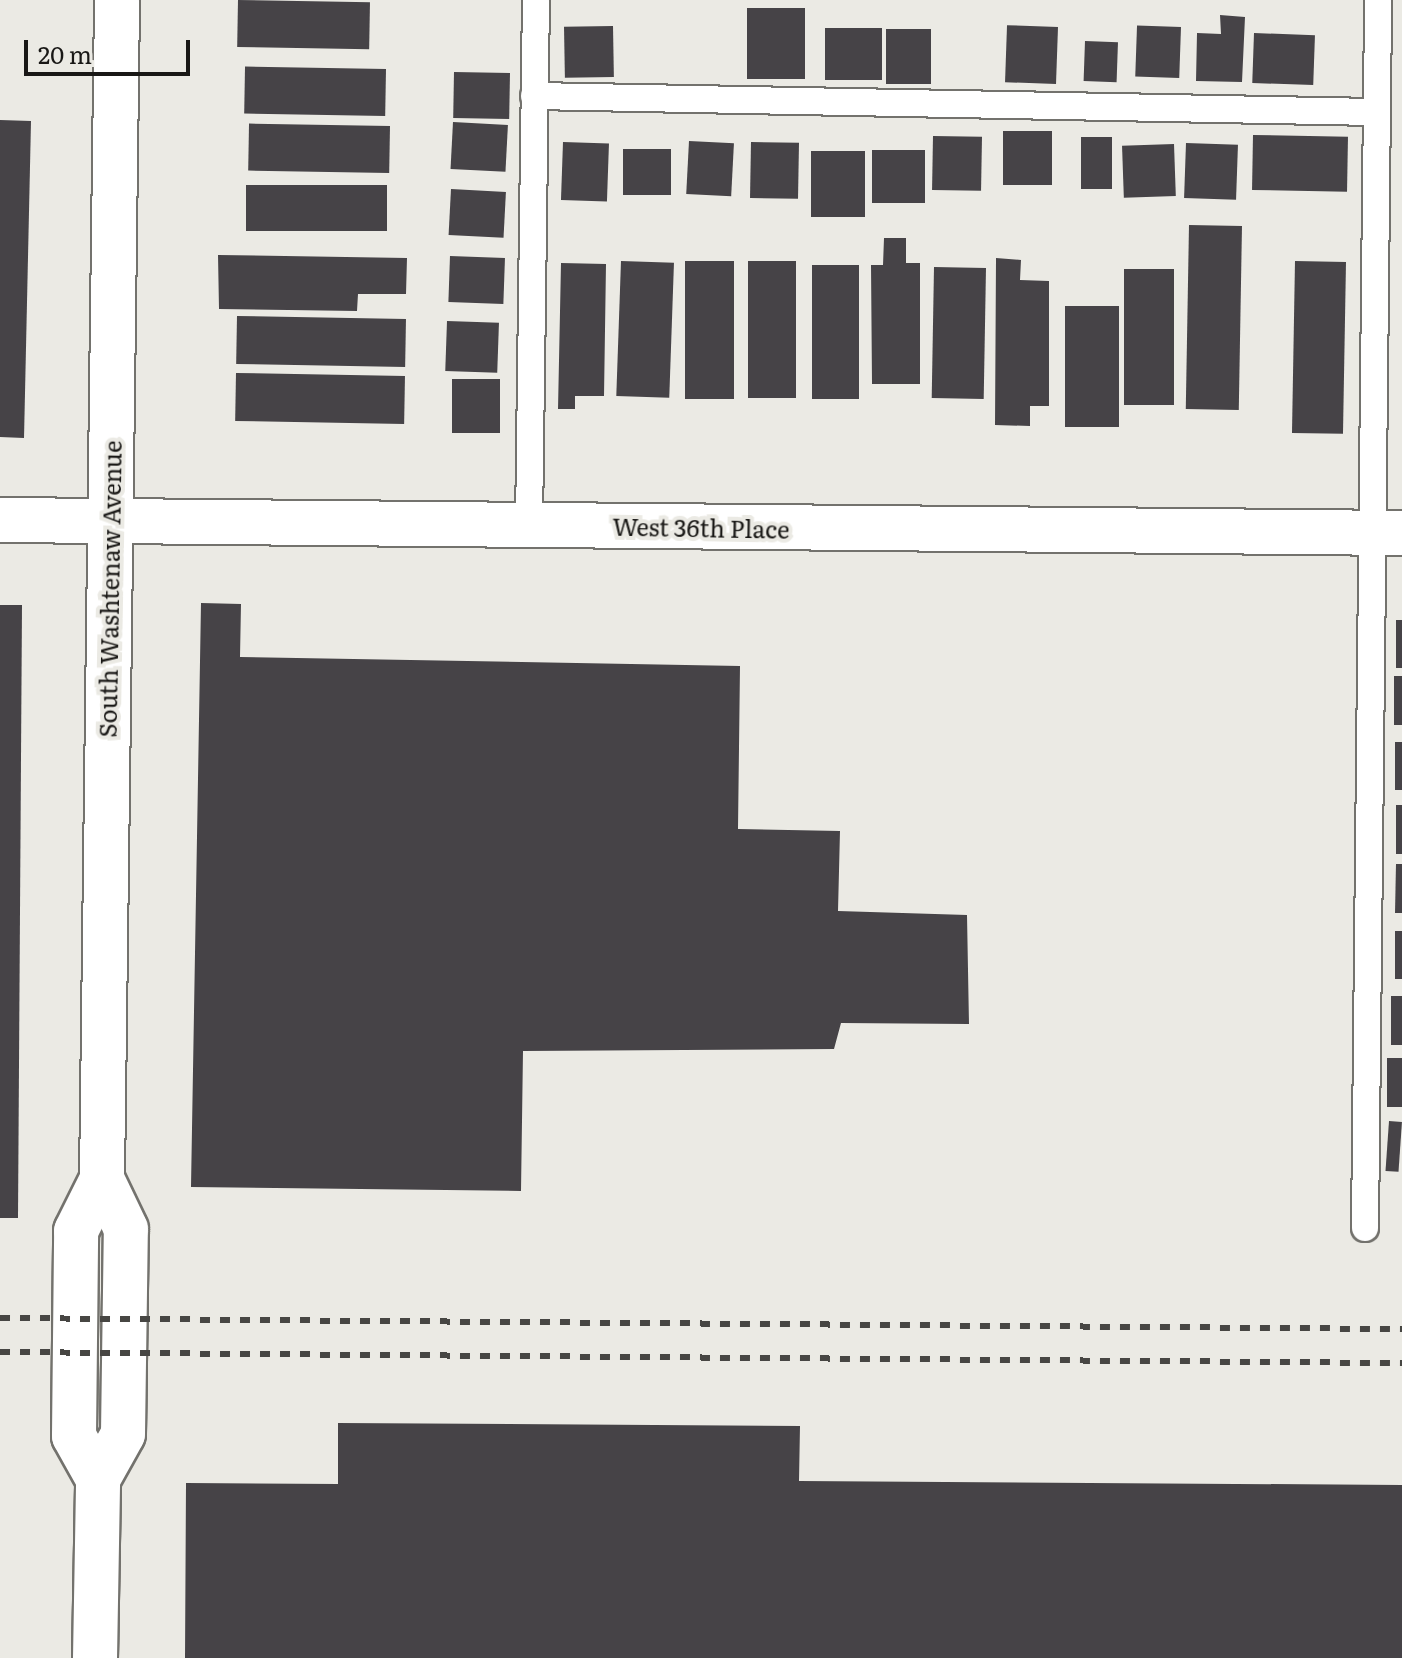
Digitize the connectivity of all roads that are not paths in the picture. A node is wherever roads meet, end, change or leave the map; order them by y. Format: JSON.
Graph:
{"nodes":[{"id":1,"x":117,"y":0,"type":"edge"},
{"id":2,"x":536,"y":0,"type":"edge"},
{"id":3,"x":1378,"y":0,"type":"edge"},
{"id":4,"x":534,"y":96,"type":"junction"},
{"id":5,"x":1377,"y":112,"type":"junction"},
{"id":6,"x":0,"y":520,"type":"edge"},
{"id":7,"x":110,"y":522,"type":"junction"},
{"id":8,"x":529,"y":525,"type":"junction"},
{"id":9,"x":1387,"y":533,"type":"edge"},
{"id":10,"x":1365,"y":1228,"type":"dead end"},
{"id":11,"x":95,"y":1658,"type":"edge"}],
"edges":[{"from":1,"to":7,"type":"street","name":"South Washtenaw Avenue"},
{"from":2,"to":4,"type":"lane"},
{"from":3,"to":5,"type":"lane"},
{"from":4,"to":5,"type":"lane"},
{"from":4,"to":8,"type":"lane"},
{"from":5,"to":9,"type":"lane"},
{"from":6,"to":7,"type":"street","name":"West 36th Place"},
{"from":7,"to":8,"type":"street","name":"West 36th Place"},
{"from":7,"to":11,"type":"street","name":"South Washtenaw Avenue"},
{"from":8,"to":9,"type":"street","name":"West 36th Place"},
{"from":9,"to":10,"type":"lane"}]}
